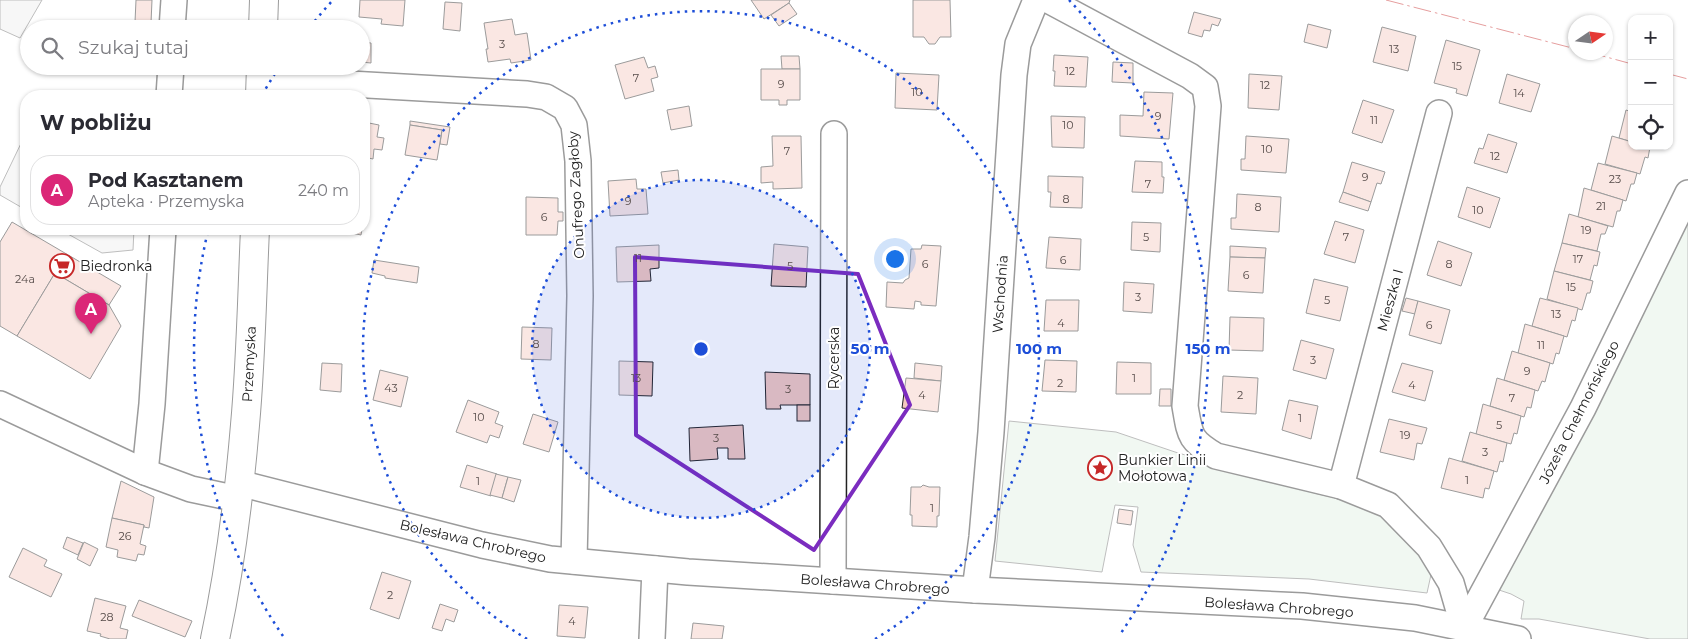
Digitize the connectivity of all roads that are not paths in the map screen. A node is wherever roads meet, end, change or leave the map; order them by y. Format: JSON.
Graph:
{"nodes":[{"id":1,"x":174,"y":0,"type":"edge"},
{"id":2,"x":264,"y":0,"type":"edge"},
{"id":3,"x":1036,"y":0,"type":"edge"},
{"id":4,"x":1048,"y":0,"type":"edge"},
{"id":5,"x":173,"y":20,"type":"edge"},
{"id":6,"x":263,"y":20,"type":"edge"},
{"id":7,"x":170,"y":75,"type":"edge"},
{"id":8,"x":261,"y":81,"type":"edge"},
{"id":9,"x":169,"y":90,"type":"edge"},
{"id":10,"x":1439,"y":113,"type":"dead end"},
{"id":11,"x":834,"y":134,"type":"dead end"},
{"id":12,"x":1688,"y":192,"type":"edge"},
{"id":13,"x":162,"y":235,"type":"edge"},
{"id":14,"x":255,"y":235,"type":"edge"},
{"id":15,"x":0,"y":404,"type":"edge"},
{"id":16,"x":145,"y":472,"type":"junction"},
{"id":17,"x":1341,"y":486,"type":"junction"},
{"id":18,"x":239,"y":491,"type":"junction"},
{"id":19,"x":574,"y":561,"type":"junction"},
{"id":20,"x":655,"y":569,"type":"junction"},
{"id":21,"x":834,"y":581,"type":"junction"},
{"id":22,"x":975,"y":590,"type":"junction"},
{"id":23,"x":1464,"y":628,"type":"junction"},
{"id":24,"x":216,"y":639,"type":"edge"},
{"id":25,"x":652,"y":639,"type":"edge"},
{"id":26,"x":1518,"y":639,"type":"edge"}],
"edges":[{"from":1,"to":5,"type":"street"},
{"from":2,"to":6,"type":"main road"},
{"from":3,"to":22,"type":"street","name":"Wschodnia"},
{"from":4,"to":17,"type":"street"},
{"from":7,"to":9,"type":"street"},
{"from":8,"to":19,"type":"street","name":"Onufrego Zagłoby"},
{"from":10,"to":17,"type":"street","name":"Mieszka I"},
{"from":11,"to":21,"type":"street","name":"Rycerska"},
{"from":12,"to":23,"type":"street","name":"Józefa Chełmońskiego"},
{"from":13,"to":16,"type":"street"},
{"from":14,"to":18,"type":"main road","name":"Przemyska"},
{"from":15,"to":16,"type":"street"},
{"from":16,"to":18,"type":"street"},
{"from":17,"to":23,"type":"street"},
{"from":18,"to":19,"type":"street","name":"Bolesława Chrobrego"},
{"from":18,"to":24,"type":"main road","name":"Przemyska"},
{"from":19,"to":20,"type":"street","name":"Bolesława Chrobrego"},
{"from":20,"to":21,"type":"street","name":"Bolesława Chrobrego"},
{"from":20,"to":25,"type":"street"},
{"from":21,"to":22,"type":"street","name":"Bolesława Chrobrego"},
{"from":22,"to":23,"type":"street","name":"Bolesława Chrobrego"},
{"from":23,"to":26,"type":"street","name":"Bolesława Chrobrego"}]}
